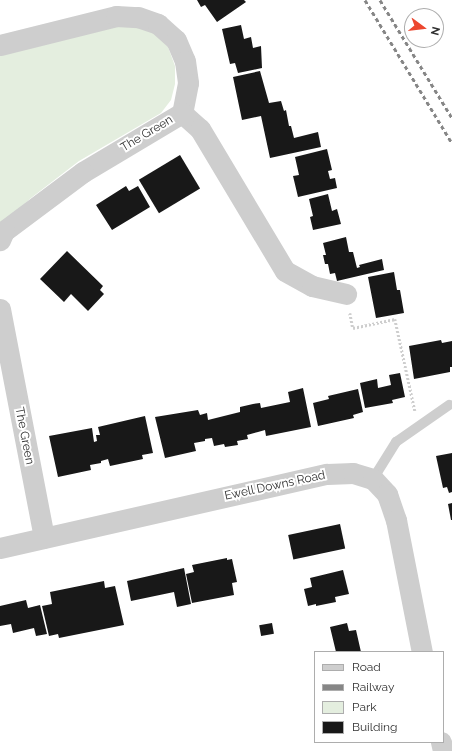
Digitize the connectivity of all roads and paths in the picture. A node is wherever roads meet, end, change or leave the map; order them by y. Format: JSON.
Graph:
{"nodes":[{"id":1,"x":0,"y":46,"type":"edge"},
{"id":2,"x":182,"y":113,"type":"junction"},
{"id":3,"x":0,"y":240,"type":"edge"},
{"id":4,"x":346,"y":294,"type":"joint"},
{"id":5,"x":0,"y":310,"type":"edge"},
{"id":6,"x":449,"y":405,"type":"dead end"},
{"id":7,"x":418,"y":426,"type":"junction"},
{"id":8,"x":373,"y":479,"type":"junction"},
{"id":9,"x":44,"y":538,"type":"junction"},
{"id":10,"x":0,"y":548,"type":"edge"},
{"id":11,"x":422,"y":651,"type":"edge"}],
"edges":[{"from":1,"to":2,"type":"street","name":"The Green"},
{"from":2,"to":3,"type":"street","name":"The Green"},
{"from":2,"to":4,"type":"street"},
{"from":4,"to":7,"type":"path"},
{"from":5,"to":9,"type":"street","name":"The Green"},
{"from":6,"to":7,"type":"lane"},
{"from":7,"to":8,"type":"lane"},
{"from":8,"to":9,"type":"street","name":"Ewell Downs Road"},
{"from":8,"to":11,"type":"street"},
{"from":9,"to":10,"type":"street","name":"Ewell Downs Road"}]}
